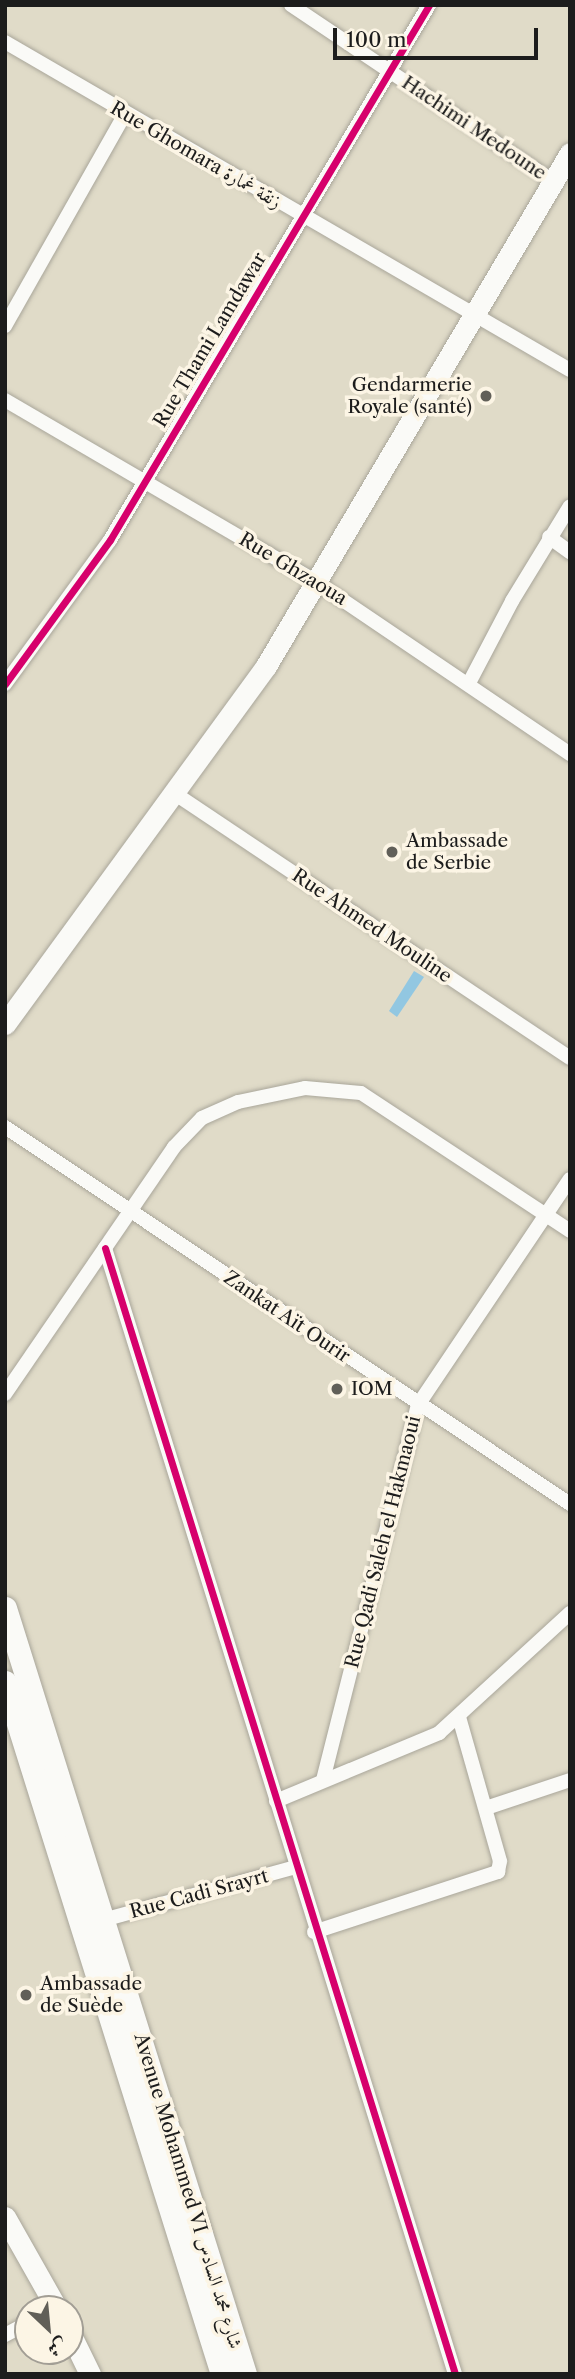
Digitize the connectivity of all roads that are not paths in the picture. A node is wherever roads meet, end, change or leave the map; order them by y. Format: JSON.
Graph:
{"nodes":[{"id":1,"x":291,"y":5,"type":"edge"},
{"id":2,"x":429,"y":5,"type":"edge"},
{"id":3,"x":5,"y":42,"type":"edge"},
{"id":4,"x":390,"y":72,"type":"junction"},
{"id":5,"x":125,"y":114,"type":"junction"},
{"id":6,"x":570,"y":153,"type":"edge"},
{"id":7,"x":553,"y":181,"type":"junction"},
{"id":8,"x":302,"y":218,"type":"junction"},
{"id":9,"x":472,"y":318,"type":"junction"},
{"id":10,"x":5,"y":326,"type":"edge"},
{"id":11,"x":570,"y":370,"type":"edge"},
{"id":12,"x":5,"y":400,"type":"edge"},
{"id":13,"x":144,"y":480,"type":"junction"},
{"id":14,"x":570,"y":506,"type":"edge"},
{"id":15,"x":549,"y":537,"type":"junction"},
{"id":16,"x":570,"y":552,"type":"edge"},
{"id":17,"x":316,"y":582,"type":"junction"},
{"id":18,"x":469,"y":683,"type":"junction"},
{"id":19,"x":5,"y":684,"type":"edge"},
{"id":20,"x":570,"y":754,"type":"edge"},
{"id":21,"x":174,"y":793,"type":"junction"},
{"id":22,"x":5,"y":1024,"type":"edge"},
{"id":23,"x":570,"y":1058,"type":"edge"},
{"id":24,"x":5,"y":1127,"type":"edge"},
{"id":25,"x":570,"y":1179,"type":"edge"},
{"id":26,"x":130,"y":1212,"type":"junction"},
{"id":27,"x":545,"y":1215,"type":"junction"},
{"id":28,"x":570,"y":1231,"type":"edge"},
{"id":29,"x":105,"y":1248,"type":"junction"},
{"id":30,"x":5,"y":1395,"type":"edge"},
{"id":31,"x":418,"y":1405,"type":"junction"},
{"id":32,"x":570,"y":1504,"type":"edge"},
{"id":33,"x":5,"y":1608,"type":"edge"},
{"id":34,"x":570,"y":1613,"type":"edge"},
{"id":35,"x":5,"y":1682,"type":"edge"},
{"id":36,"x":459,"y":1717,"type":"junction"},
{"id":37,"x":323,"y":1780,"type":"junction"},
{"id":38,"x":570,"y":1780,"type":"edge"},
{"id":39,"x":276,"y":1801,"type":"junction"},
{"id":40,"x":486,"y":1808,"type":"junction"},
{"id":41,"x":295,"y":1867,"type":"junction"},
{"id":42,"x":103,"y":1920,"type":"junction"},
{"id":43,"x":314,"y":1932,"type":"junction"},
{"id":44,"x":5,"y":2217,"type":"edge"},
{"id":45,"x":5,"y":2238,"type":"edge"},
{"id":46,"x":37,"y":2295,"type":"edge"},
{"id":47,"x":49,"y":2295,"type":"edge"},
{"id":48,"x":222,"y":2374,"type":"edge"},
{"id":49,"x":245,"y":2374,"type":"edge"},
{"id":50,"x":455,"y":2374,"type":"edge"}],
"edges":[{"from":1,"to":4,"type":"street","name":"Hachimi Medoune"},
{"from":2,"to":4,"type":"street","name":"Rue Thami Lamdawar"},
{"from":3,"to":5,"type":"street","name":"Rue Ghomara زنقة غمارة"},
{"from":4,"to":7,"type":"street","name":"Hachimi Medoune"},
{"from":4,"to":8,"type":"street","name":"Rue Thami Lamdawar"},
{"from":5,"to":8,"type":"street","name":"Rue Ghomara زنقة غمارة"},
{"from":5,"to":10,"type":"street"},
{"from":6,"to":7,"type":"main road"},
{"from":7,"to":9,"type":"main road"},
{"from":8,"to":9,"type":"street","name":"Rue Ghomara زنقة غمارة"},
{"from":8,"to":13,"type":"street","name":"Rue Thami Lamdawar"},
{"from":9,"to":11,"type":"street","name":"Rue Ghomara زنقة غمارة"},
{"from":9,"to":17,"type":"main road"},
{"from":12,"to":13,"type":"street","name":"Rue Ghzaoua"},
{"from":13,"to":17,"type":"street","name":"Rue Ghzaoua"},
{"from":13,"to":19,"type":"street","name":"Rue Thami Lamdawar"},
{"from":14,"to":15,"type":"street"},
{"from":15,"to":16,"type":"street"},
{"from":15,"to":18,"type":"street"},
{"from":17,"to":18,"type":"street","name":"Rue Ghzaoua"},
{"from":17,"to":21,"type":"main road"},
{"from":18,"to":20,"type":"street","name":"Rue Ghzaoua"},
{"from":21,"to":22,"type":"main road"},
{"from":21,"to":23,"type":"street","name":"Rue Ahmed Mouline"},
{"from":24,"to":26,"type":"street","name":"Zankat Aït Ourir"},
{"from":25,"to":27,"type":"street","name":"Rue Qadi Saleh el Hakmaoui"},
{"from":26,"to":27,"type":"street"},
{"from":26,"to":29,"type":"street"},
{"from":26,"to":31,"type":"street","name":"Zankat Aït Ourir"},
{"from":27,"to":28,"type":"street"},
{"from":27,"to":31,"type":"street","name":"Rue Qadi Saleh el Hakmaoui"},
{"from":29,"to":30,"type":"street"},
{"from":29,"to":39,"type":"street"},
{"from":31,"to":32,"type":"street","name":"Zankat Aït Ourir"},
{"from":31,"to":37,"type":"street","name":"Rue Qadi Saleh el Hakmaoui"},
{"from":33,"to":42,"type":"main road","name":"Avenue Mohammed VI شارع محمد السادس"},
{"from":34,"to":36,"type":"street"},
{"from":35,"to":48,"type":"main road","name":"Avenue Mohammed VI شارع محمد السادس"},
{"from":36,"to":37,"type":"street"},
{"from":36,"to":40,"type":"street"},
{"from":37,"to":39,"type":"street"},
{"from":38,"to":40,"type":"street"},
{"from":39,"to":41,"type":"street"},
{"from":40,"to":43,"type":"street"},
{"from":41,"to":42,"type":"street","name":"Rue Cadi Srayrt"},
{"from":41,"to":43,"type":"street"},
{"from":42,"to":49,"type":"main road","name":"Avenue Mohammed VI شارع محمد السادس"},
{"from":43,"to":50,"type":"street"},
{"from":44,"to":47,"type":"main road"},
{"from":45,"to":46,"type":"main road"}]}
